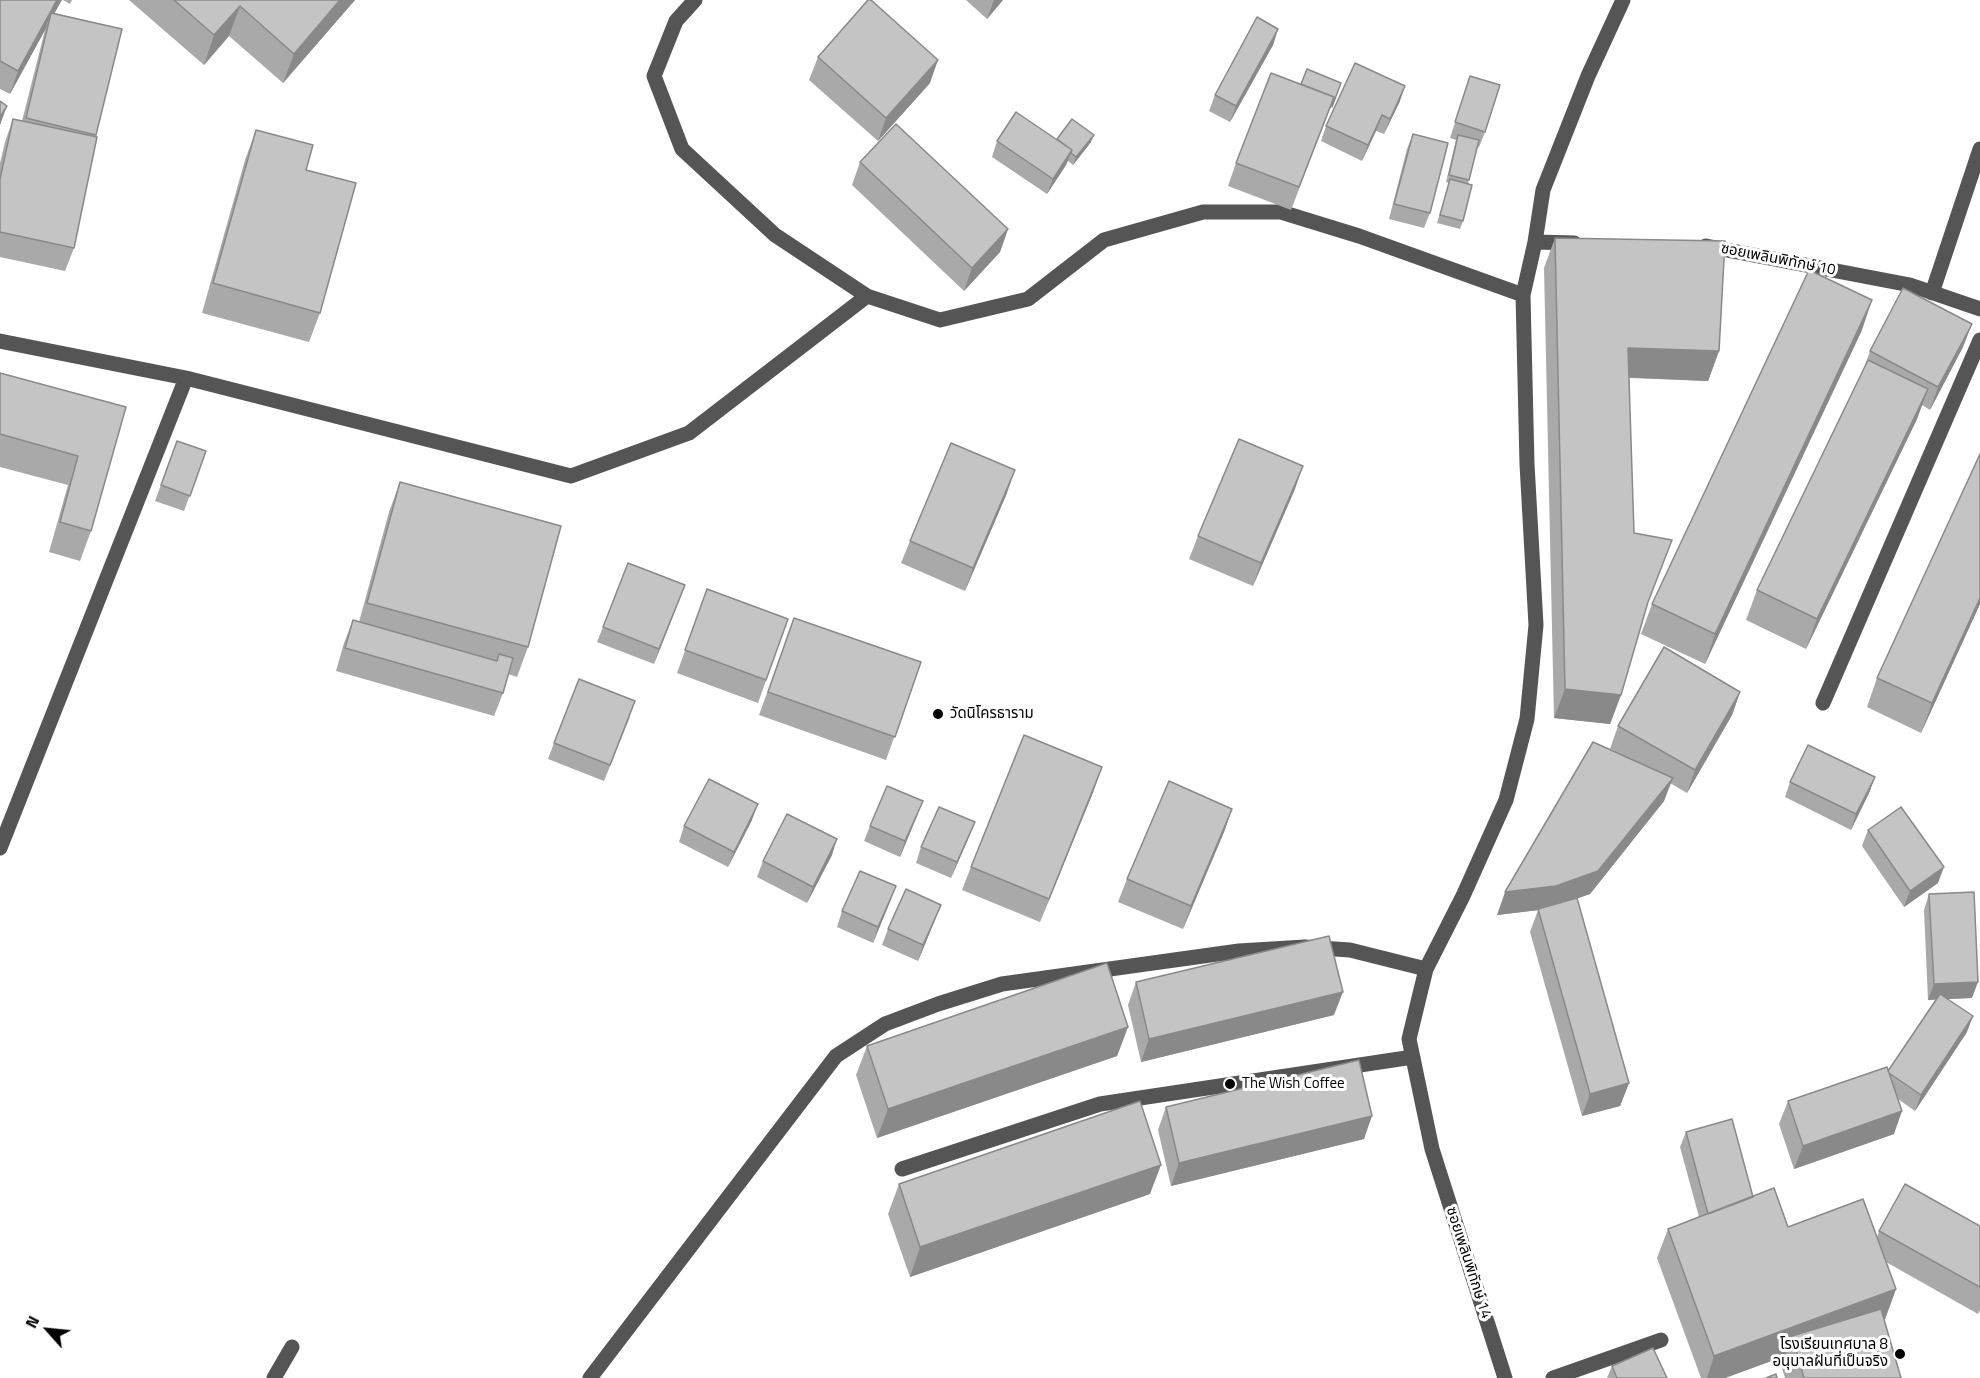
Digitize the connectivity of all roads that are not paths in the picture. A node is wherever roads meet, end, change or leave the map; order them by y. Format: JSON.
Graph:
{"nodes":[{"id":1,"x":694,"y":0,"type":"edge"},
{"id":2,"x":1623,"y":0,"type":"edge"},
{"id":3,"x":1980,"y":149,"type":"edge"},
{"id":4,"x":1535,"y":242,"type":"junction"},
{"id":5,"x":1591,"y":243,"type":"edge"},
{"id":6,"x":1692,"y":245,"type":"edge"},
{"id":7,"x":1932,"y":293,"type":"junction"},
{"id":8,"x":1523,"y":295,"type":"junction"},
{"id":9,"x":867,"y":296,"type":"junction"},
{"id":10,"x":1980,"y":309,"type":"edge"},
{"id":11,"x":1980,"y":340,"type":"edge"},
{"id":12,"x":0,"y":341,"type":"edge"},
{"id":13,"x":186,"y":378,"type":"junction"},
{"id":14,"x":1823,"y":703,"type":"dead end"},
{"id":15,"x":0,"y":848,"type":"edge"},
{"id":16,"x":1426,"y":969,"type":"junction"},
{"id":17,"x":1413,"y":1057,"type":"junction"},
{"id":18,"x":902,"y":1169,"type":"dead end"},
{"id":19,"x":1661,"y":1341,"type":"dead end"},
{"id":20,"x":292,"y":1347,"type":"dead end"},
{"id":21,"x":274,"y":1378,"type":"edge"},
{"id":22,"x":590,"y":1378,"type":"edge"},
{"id":23,"x":1505,"y":1378,"type":"edge"},
{"id":24,"x":1553,"y":1378,"type":"edge"}],
"edges":[{"from":1,"to":9,"type":"street"},
{"from":2,"to":4,"type":"street","name":"ซอยเพลินพิทักษ์ 14"},
{"from":3,"to":7,"type":"street"},
{"from":4,"to":5,"type":"street"},
{"from":4,"to":8,"type":"street","name":"ซอยเพลินพิทักษ์ 14"},
{"from":6,"to":7,"type":"street","name":"ซอยเพลินพิทักษ์ 10"},
{"from":7,"to":10,"type":"street","name":"ซอยเพลินพิทักษ์ 10"},
{"from":8,"to":9,"type":"street"},
{"from":8,"to":16,"type":"street","name":"ซอยเพลินพิทักษ์ 14"},
{"from":9,"to":13,"type":"street"},
{"from":11,"to":14,"type":"street"},
{"from":12,"to":13,"type":"street"},
{"from":13,"to":15,"type":"street"},
{"from":16,"to":17,"type":"street","name":"ซอยเพลินพิทักษ์ 14"},
{"from":16,"to":22,"type":"street"},
{"from":17,"to":18,"type":"street"},
{"from":17,"to":23,"type":"street","name":"ซอยเพลินพิทักษ์ 14"},
{"from":19,"to":24,"type":"street"},
{"from":20,"to":21,"type":"street"}]}
